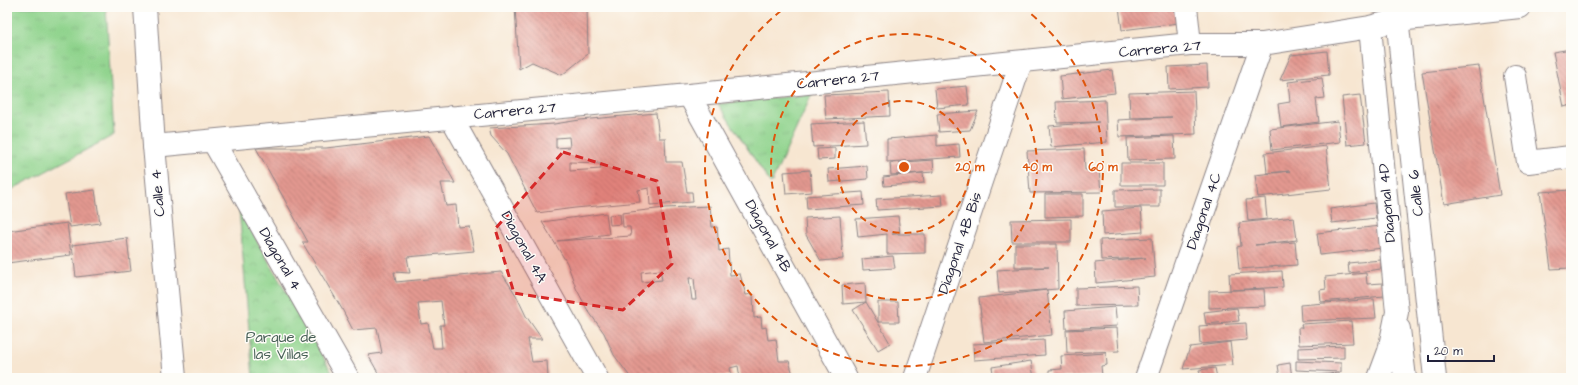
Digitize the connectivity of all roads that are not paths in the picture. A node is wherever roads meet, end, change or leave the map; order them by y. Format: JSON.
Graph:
{"nodes":[{"id":1,"x":145,"y":7,"type":"edge"},
{"id":2,"x":1186,"y":7,"type":"edge"},
{"id":3,"x":1520,"y":7,"type":"edge"},
{"id":4,"x":1397,"y":13,"type":"edge"},
{"id":5,"x":1370,"y":27,"type":"junction"},
{"id":6,"x":1190,"y":44,"type":"junction"},
{"id":7,"x":1262,"y":44,"type":"junction"},
{"id":8,"x":1021,"y":62,"type":"junction"},
{"id":9,"x":1516,"y":76,"type":"dead end"},
{"id":10,"x":689,"y":95,"type":"junction"},
{"id":11,"x":451,"y":117,"type":"junction"},
{"id":12,"x":213,"y":141,"type":"junction"},
{"id":13,"x":154,"y":146,"type":"junction"},
{"id":14,"x":1571,"y":157,"type":"edge"},
{"id":15,"x":1397,"y":312,"type":"junction"},
{"id":16,"x":175,"y":378,"type":"edge"},
{"id":17,"x":348,"y":378,"type":"edge"},
{"id":18,"x":597,"y":378,"type":"edge"},
{"id":19,"x":846,"y":378,"type":"edge"},
{"id":20,"x":915,"y":378,"type":"edge"},
{"id":21,"x":1146,"y":378,"type":"edge"},
{"id":22,"x":1379,"y":378,"type":"edge"},
{"id":23,"x":1404,"y":378,"type":"edge"},
{"id":24,"x":1435,"y":378,"type":"edge"}],
"edges":[{"from":1,"to":13,"type":"street","name":"Calle 4"},
{"from":2,"to":6,"type":"street"},
{"from":3,"to":4,"type":"street","name":"Carrera 27"},
{"from":4,"to":5,"type":"street","name":"Carrera 27"},
{"from":4,"to":24,"type":"street","name":"Calle 6"},
{"from":5,"to":7,"type":"street","name":"Carrera 27"},
{"from":5,"to":15,"type":"street","name":"Diagonal 4D"},
{"from":6,"to":7,"type":"street","name":"Carrera 27"},
{"from":6,"to":8,"type":"street","name":"Carrera 27"},
{"from":7,"to":21,"type":"street","name":"Diagonal 4C"},
{"from":8,"to":10,"type":"street","name":"Carrera 27"},
{"from":8,"to":20,"type":"street","name":"Diagonal 4B Bis"},
{"from":9,"to":14,"type":"street"},
{"from":10,"to":11,"type":"street","name":"Carrera 27"},
{"from":10,"to":19,"type":"street","name":"Diagonal 4B"},
{"from":11,"to":12,"type":"street","name":"Carrera 27"},
{"from":11,"to":18,"type":"street","name":"Diagonal 4A"},
{"from":12,"to":13,"type":"street","name":"Carrera 27"},
{"from":12,"to":17,"type":"street","name":"Diagonal 4"},
{"from":13,"to":16,"type":"street","name":"Calle 4"},
{"from":15,"to":22,"type":"street","name":"Diagonal 4D"},
{"from":15,"to":23,"type":"street"}]}
